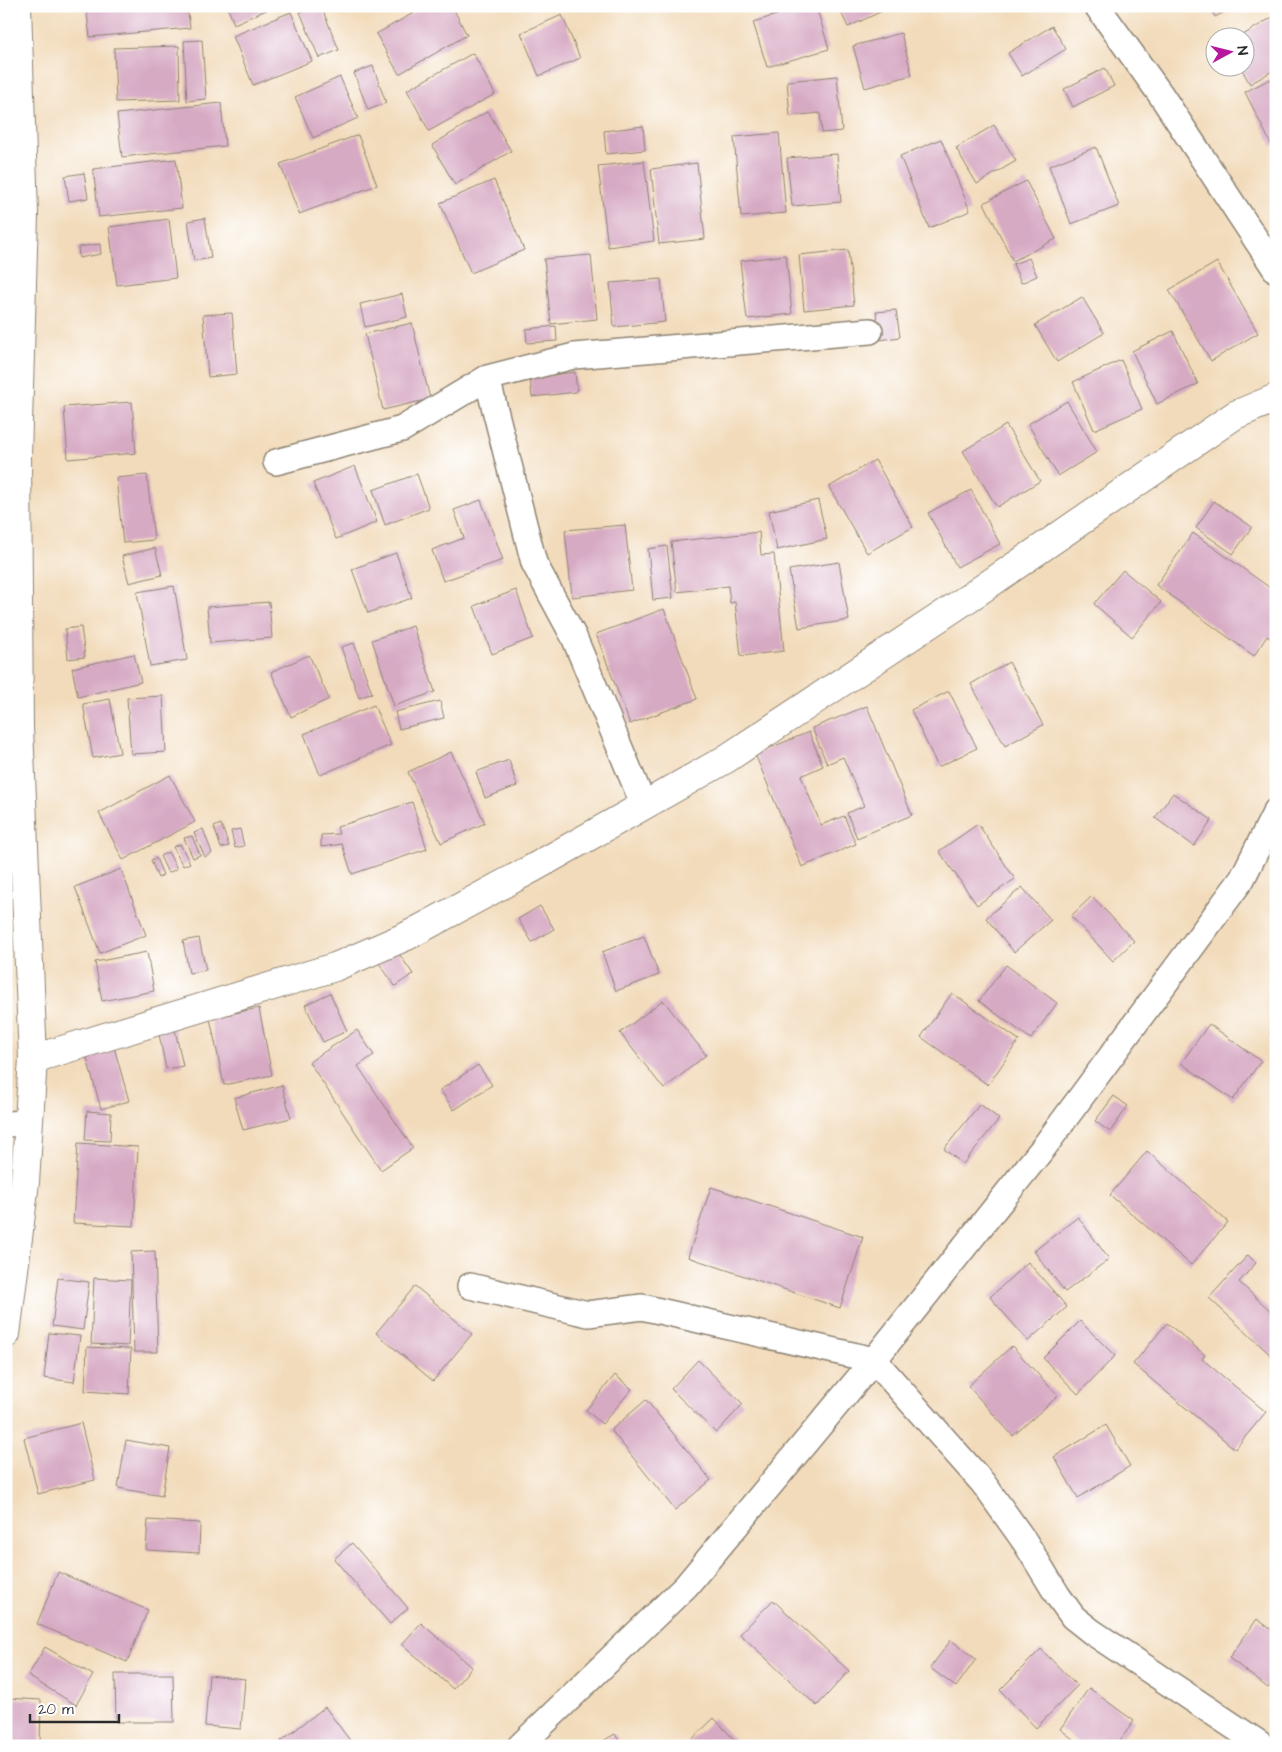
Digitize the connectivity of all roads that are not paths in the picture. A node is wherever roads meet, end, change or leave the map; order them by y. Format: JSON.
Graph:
{"nodes":[{"id":1,"x":17,"y":6,"type":"edge"},
{"id":2,"x":1097,"y":6,"type":"edge"},
{"id":3,"x":1276,"y":270,"type":"edge"},
{"id":4,"x":870,"y":331,"type":"dead end"},
{"id":5,"x":487,"y":378,"type":"junction"},
{"id":6,"x":1276,"y":398,"type":"edge"},
{"id":7,"x":12,"y":458,"type":"edge"},
{"id":8,"x":276,"y":462,"type":"dead end"},
{"id":9,"x":644,"y":806,"type":"junction"},
{"id":10,"x":1276,"y":812,"type":"edge"},
{"id":11,"x":33,"y":1059,"type":"junction"},
{"id":12,"x":17,"y":1123,"type":"edge"},
{"id":13,"x":470,"y":1286,"type":"dead end"},
{"id":14,"x":6,"y":1334,"type":"edge"},
{"id":15,"x":874,"y":1360,"type":"junction"},
{"id":16,"x":520,"y":1746,"type":"edge"},
{"id":17,"x":1263,"y":1746,"type":"edge"}],
"edges":[{"from":1,"to":7,"type":"street"},
{"from":2,"to":3,"type":"street"},
{"from":4,"to":5,"type":"street"},
{"from":5,"to":8,"type":"street"},
{"from":5,"to":9,"type":"street"},
{"from":6,"to":9,"type":"street"},
{"from":7,"to":11,"type":"street"},
{"from":9,"to":11,"type":"street"},
{"from":10,"to":15,"type":"street"},
{"from":11,"to":12,"type":"street"},
{"from":12,"to":14,"type":"street"},
{"from":13,"to":15,"type":"street"},
{"from":15,"to":16,"type":"street"},
{"from":15,"to":17,"type":"street"}]}
